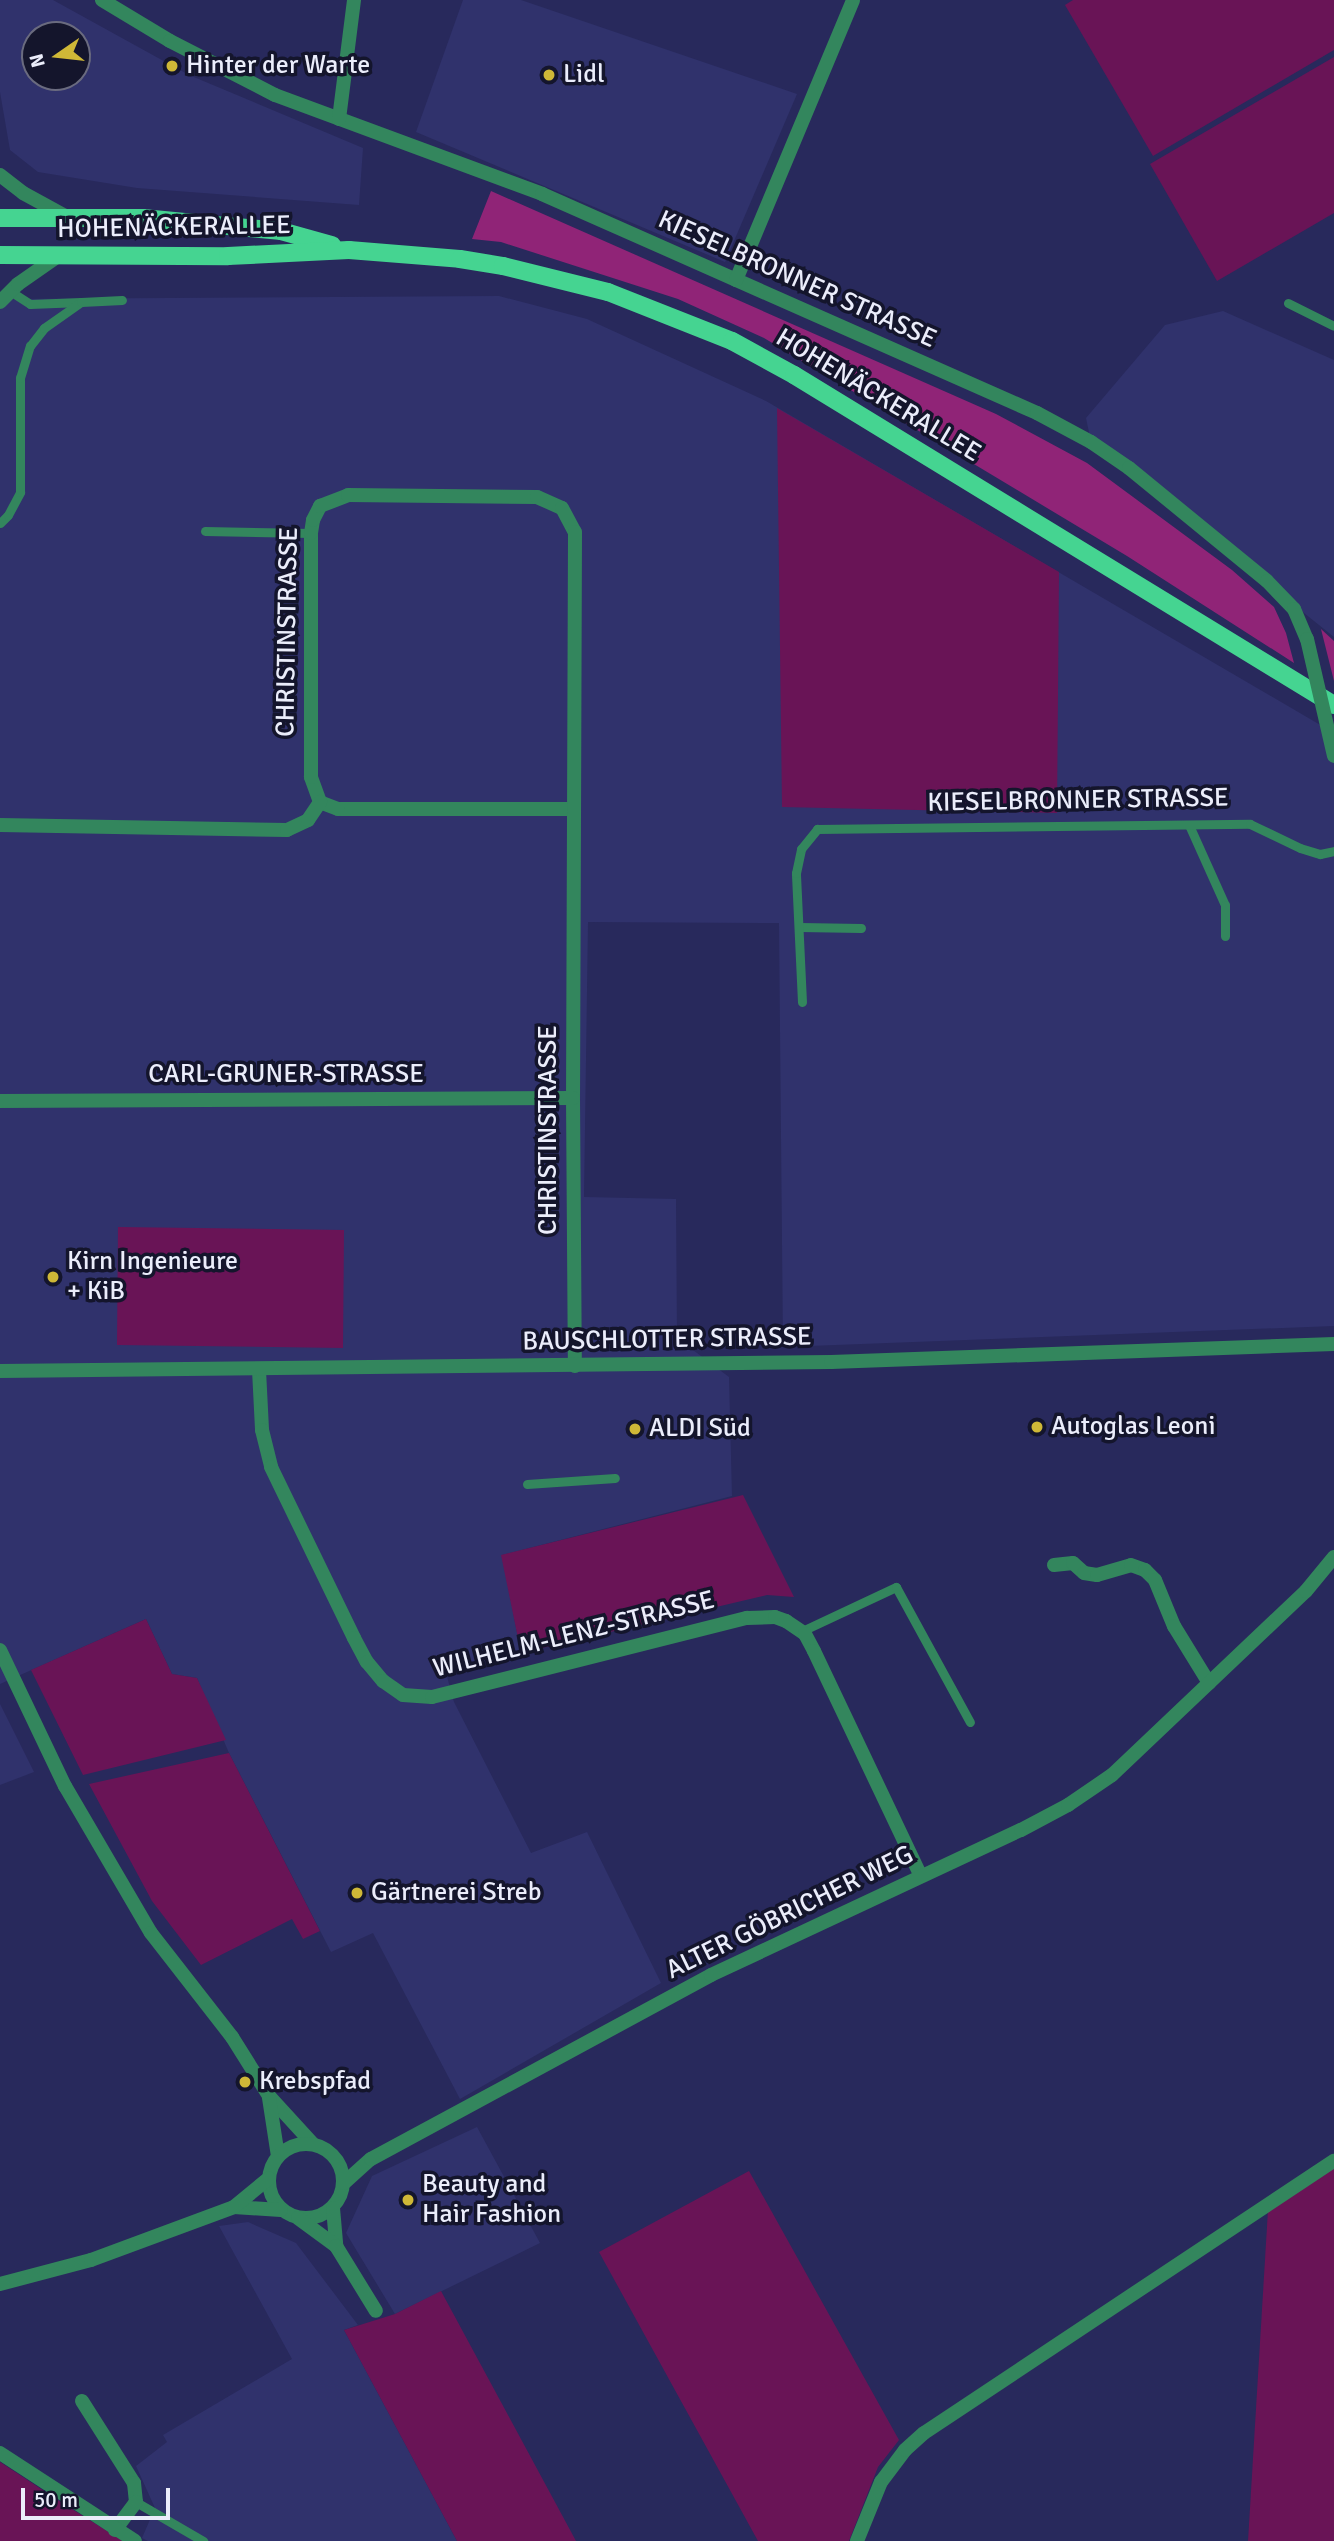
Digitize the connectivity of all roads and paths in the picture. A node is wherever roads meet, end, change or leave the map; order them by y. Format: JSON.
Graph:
{"nodes":[{"id":1,"x":102,"y":0,"type":"edge"},
{"id":2,"x":354,"y":0,"type":"edge"},
{"id":3,"x":853,"y":0,"type":"edge"},
{"id":4,"x":339,"y":119,"type":"junction"},
{"id":5,"x":0,"y":175,"type":"edge"},
{"id":6,"x":0,"y":218,"type":"edge"},
{"id":7,"x":74,"y":220,"type":"junction"},
{"id":8,"x":349,"y":250,"type":"junction"},
{"id":9,"x":0,"y":255,"type":"edge"},
{"id":10,"x":58,"y":256,"type":"junction"},
{"id":11,"x":736,"y":280,"type":"junction"},
{"id":12,"x":5,"y":297,"type":"edge"},
{"id":13,"x":122,"y":300,"type":"dead end"},
{"id":14,"x":81,"y":302,"type":"junction"},
{"id":15,"x":1288,"y":303,"type":"dead end"},
{"id":16,"x":1334,"y":326,"type":"edge"},
{"id":17,"x":0,"y":523,"type":"edge"},
{"id":18,"x":205,"y":531,"type":"dead end"},
{"id":19,"x":311,"y":533,"type":"junction"},
{"id":20,"x":1334,"y":705,"type":"edge"},
{"id":21,"x":1334,"y":756,"type":"edge"},
{"id":22,"x":320,"y":802,"type":"junction"},
{"id":23,"x":573,"y":809,"type":"junction"},
{"id":24,"x":0,"y":825,"type":"edge"},
{"id":25,"x":1189,"y":825,"type":"junction"},
{"id":26,"x":1334,"y":851,"type":"edge"},
{"id":27,"x":800,"y":927,"type":"junction"},
{"id":28,"x":861,"y":928,"type":"dead end"},
{"id":29,"x":1225,"y":936,"type":"dead end"},
{"id":30,"x":802,"y":1002,"type":"dead end"},
{"id":31,"x":573,"y":1098,"type":"junction"},
{"id":32,"x":0,"y":1101,"type":"edge"},
{"id":33,"x":1334,"y":1344,"type":"edge"},
{"id":34,"x":575,"y":1366,"type":"junction"},
{"id":35,"x":259,"y":1370,"type":"junction"},
{"id":36,"x":0,"y":1371,"type":"edge"},
{"id":37,"x":615,"y":1478,"type":"dead end"},
{"id":38,"x":527,"y":1483,"type":"dead end"},
{"id":39,"x":1334,"y":1557,"type":"edge"},
{"id":40,"x":1054,"y":1565,"type":"dead end"},
{"id":41,"x":802,"y":1631,"type":"junction"},
{"id":42,"x":0,"y":1650,"type":"edge"},
{"id":43,"x":1209,"y":1683,"type":"junction"},
{"id":44,"x":970,"y":1722,"type":"dead end"},
{"id":45,"x":921,"y":1876,"type":"junction"},
{"id":46,"x":269,"y":2096,"type":"junction"},
{"id":47,"x":313,"y":2144,"type":"junction"},
{"id":48,"x":278,"y":2156,"type":"junction"},
{"id":49,"x":371,"y":2159,"type":"junction"},
{"id":50,"x":337,"y":2160,"type":"junction"},
{"id":51,"x":1334,"y":2161,"type":"edge"},
{"id":52,"x":269,"y":2178,"type":"junction"},
{"id":53,"x":344,"y":2183,"type":"junction"},
{"id":54,"x":234,"y":2207,"type":"junction"},
{"id":55,"x":333,"y":2208,"type":"junction"},
{"id":56,"x":281,"y":2210,"type":"junction"},
{"id":57,"x":298,"y":2218,"type":"junction"},
{"id":58,"x":336,"y":2246,"type":"junction"},
{"id":59,"x":0,"y":2284,"type":"edge"},
{"id":60,"x":376,"y":2311,"type":"dead end"},
{"id":61,"x":82,"y":2401,"type":"dead end"},
{"id":62,"x":0,"y":2453,"type":"edge"},
{"id":63,"x":136,"y":2502,"type":"junction"},
{"id":64,"x":116,"y":2530,"type":"junction"},
{"id":65,"x":135,"y":2541,"type":"edge"},
{"id":66,"x":202,"y":2541,"type":"edge"},
{"id":67,"x":856,"y":2541,"type":"edge"}],
"edges":[{"from":1,"to":4,"type":"street","name":"KIESELBRONNER STRASSE"},
{"from":2,"to":4,"type":"street"},
{"from":3,"to":11,"type":"street"},
{"from":4,"to":11,"type":"street","name":"KIESELBRONNER STRASSE"},
{"from":5,"to":7,"type":"street"},
{"from":6,"to":7,"type":"main road","name":"HOHENÄCKERALLEE"},
{"from":7,"to":8,"type":"main road","name":"HOHENÄCKERALLEE"},
{"from":8,"to":10,"type":"main road","name":"HOHENÄCKERALLEE"},
{"from":8,"to":20,"type":"main road","name":"HOHENÄCKERALLEE"},
{"from":9,"to":10,"type":"main road","name":"HOHENÄCKERALLEE"},
{"from":10,"to":12,"type":"street"},
{"from":11,"to":21,"type":"street","name":"KIESELBRONNER STRASSE","bridge":true},
{"from":12,"to":14,"type":"lane"},
{"from":13,"to":14,"type":"lane"},
{"from":14,"to":17,"type":"lane"},
{"from":15,"to":16,"type":"lane"},
{"from":18,"to":19,"type":"lane"},
{"from":19,"to":22,"type":"street","name":"CHRISTINSTRASSE"},
{"from":19,"to":23,"type":"street","name":"CHRISTINSTRASSE"},
{"from":22,"to":23,"type":"street"},
{"from":22,"to":24,"type":"street"},
{"from":23,"to":31,"type":"street","name":"CHRISTINSTRASSE"},
{"from":25,"to":26,"type":"lane","name":"KIESELBRONNER STRASSE"},
{"from":25,"to":27,"type":"lane","name":"KIESELBRONNER STRASSE"},
{"from":25,"to":29,"type":"lane"},
{"from":27,"to":28,"type":"lane"},
{"from":27,"to":30,"type":"lane"},
{"from":31,"to":32,"type":"street","name":"CARL-GRUNER-STRASSE"},
{"from":31,"to":34,"type":"street","name":"CHRISTINSTRASSE"},
{"from":33,"to":34,"type":"street","name":"BAUSCHLOTTER STRASSE"},
{"from":34,"to":35,"type":"street","name":"BAUSCHLOTTER STRASSE"},
{"from":35,"to":36,"type":"street","name":"BAUSCHLOTTER STRASSE"},
{"from":35,"to":41,"type":"street","name":"WILHELM-LENZ-STRASSE"},
{"from":37,"to":38,"type":"lane"},
{"from":39,"to":43,"type":"street","name":"ALTER GÖBRICHER WEG"},
{"from":40,"to":43,"type":"street"},
{"from":41,"to":44,"type":"lane"},
{"from":41,"to":45,"type":"street"},
{"from":42,"to":46,"type":"street"},
{"from":43,"to":45,"type":"street","name":"ALTER GÖBRICHER WEG"},
{"from":45,"to":49,"type":"street","name":"ALTER GÖBRICHER WEG"},
{"from":46,"to":47,"type":"street"},
{"from":46,"to":48,"type":"street"},
{"from":47,"to":48,"type":"street"},
{"from":47,"to":50,"type":"street"},
{"from":48,"to":52,"type":"street"},
{"from":49,"to":50,"type":"street","name":"ALTER GÖBRICHER WEG"},
{"from":49,"to":53,"type":"street","name":"ALTER GÖBRICHER WEG"},
{"from":50,"to":53,"type":"street"},
{"from":51,"to":67,"type":"street"},
{"from":52,"to":54,"type":"street"},
{"from":52,"to":56,"type":"street"},
{"from":53,"to":55,"type":"street"},
{"from":54,"to":56,"type":"street"},
{"from":54,"to":59,"type":"street"},
{"from":55,"to":57,"type":"street"},
{"from":55,"to":58,"type":"street"},
{"from":56,"to":57,"type":"street"},
{"from":57,"to":58,"type":"street"},
{"from":58,"to":60,"type":"street"},
{"from":61,"to":63,"type":"street"},
{"from":62,"to":64,"type":"street"},
{"from":63,"to":64,"type":"street"},
{"from":63,"to":66,"type":"lane"},
{"from":64,"to":65,"type":"street"}]}
